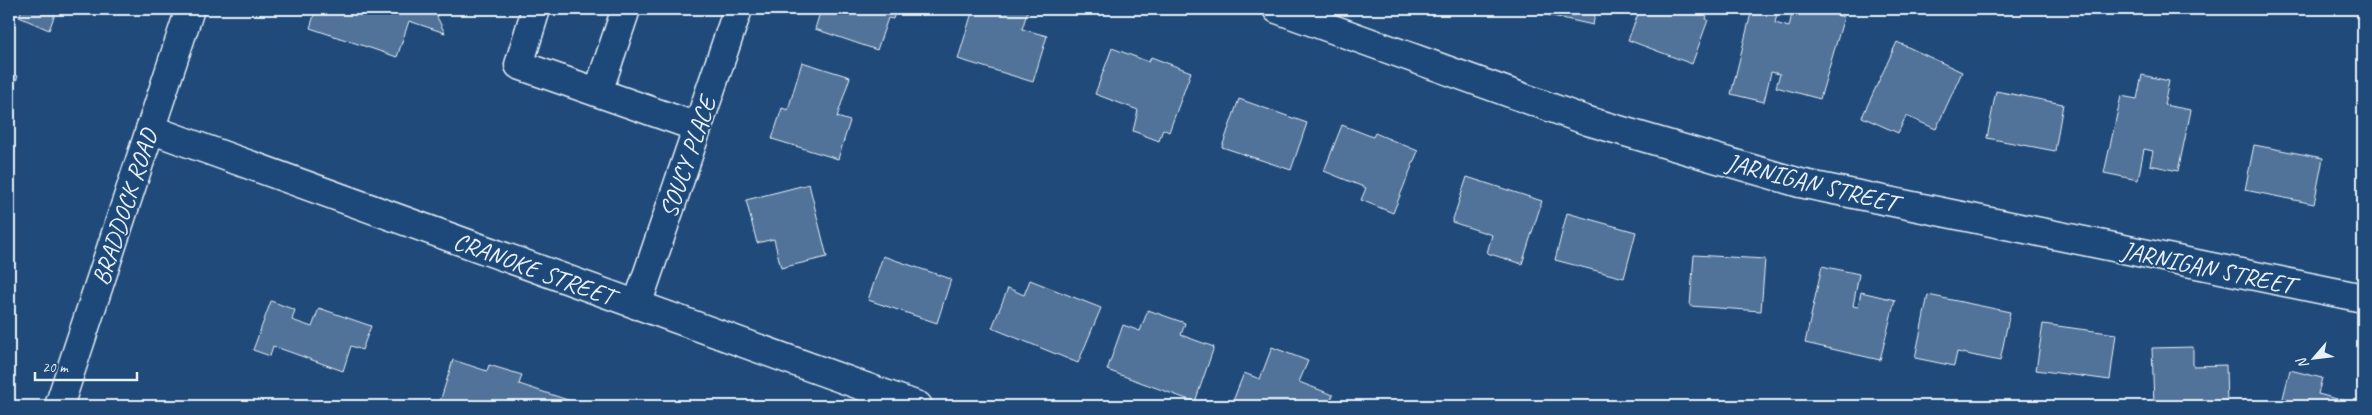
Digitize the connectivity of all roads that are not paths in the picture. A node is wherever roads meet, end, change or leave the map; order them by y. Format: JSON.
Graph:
{"nodes":[{"id":1,"x":190,"y":9,"type":"edge"},
{"id":2,"x":536,"y":9,"type":"edge"},
{"id":3,"x":626,"y":9,"type":"edge"},
{"id":4,"x":738,"y":9,"type":"edge"},
{"id":5,"x":1277,"y":9,"type":"edge"},
{"id":6,"x":598,"y":92,"type":"junction"},
{"id":7,"x":697,"y":127,"type":"junction"},
{"id":8,"x":150,"y":129,"type":"junction"},
{"id":9,"x":2363,"y":298,"type":"edge"},
{"id":10,"x":637,"y":305,"type":"junction"},
{"id":11,"x":59,"y":406,"type":"edge"},
{"id":12,"x":918,"y":406,"type":"edge"}],
"edges":[{"from":1,"to":8,"type":"street","name":"BRADDOCK ROAD"},
{"from":2,"to":6,"type":"street"},
{"from":3,"to":6,"type":"street"},
{"from":4,"to":7,"type":"street","name":"SOUCY PLACE"},
{"from":5,"to":9,"type":"street","name":"JARNIGAN STREET"},
{"from":6,"to":7,"type":"street"},
{"from":7,"to":10,"type":"street","name":"SOUCY PLACE"},
{"from":8,"to":10,"type":"street","name":"CRANOKE STREET"},
{"from":8,"to":11,"type":"street","name":"BRADDOCK ROAD"},
{"from":10,"to":12,"type":"street","name":"CRANOKE STREET"}]}
